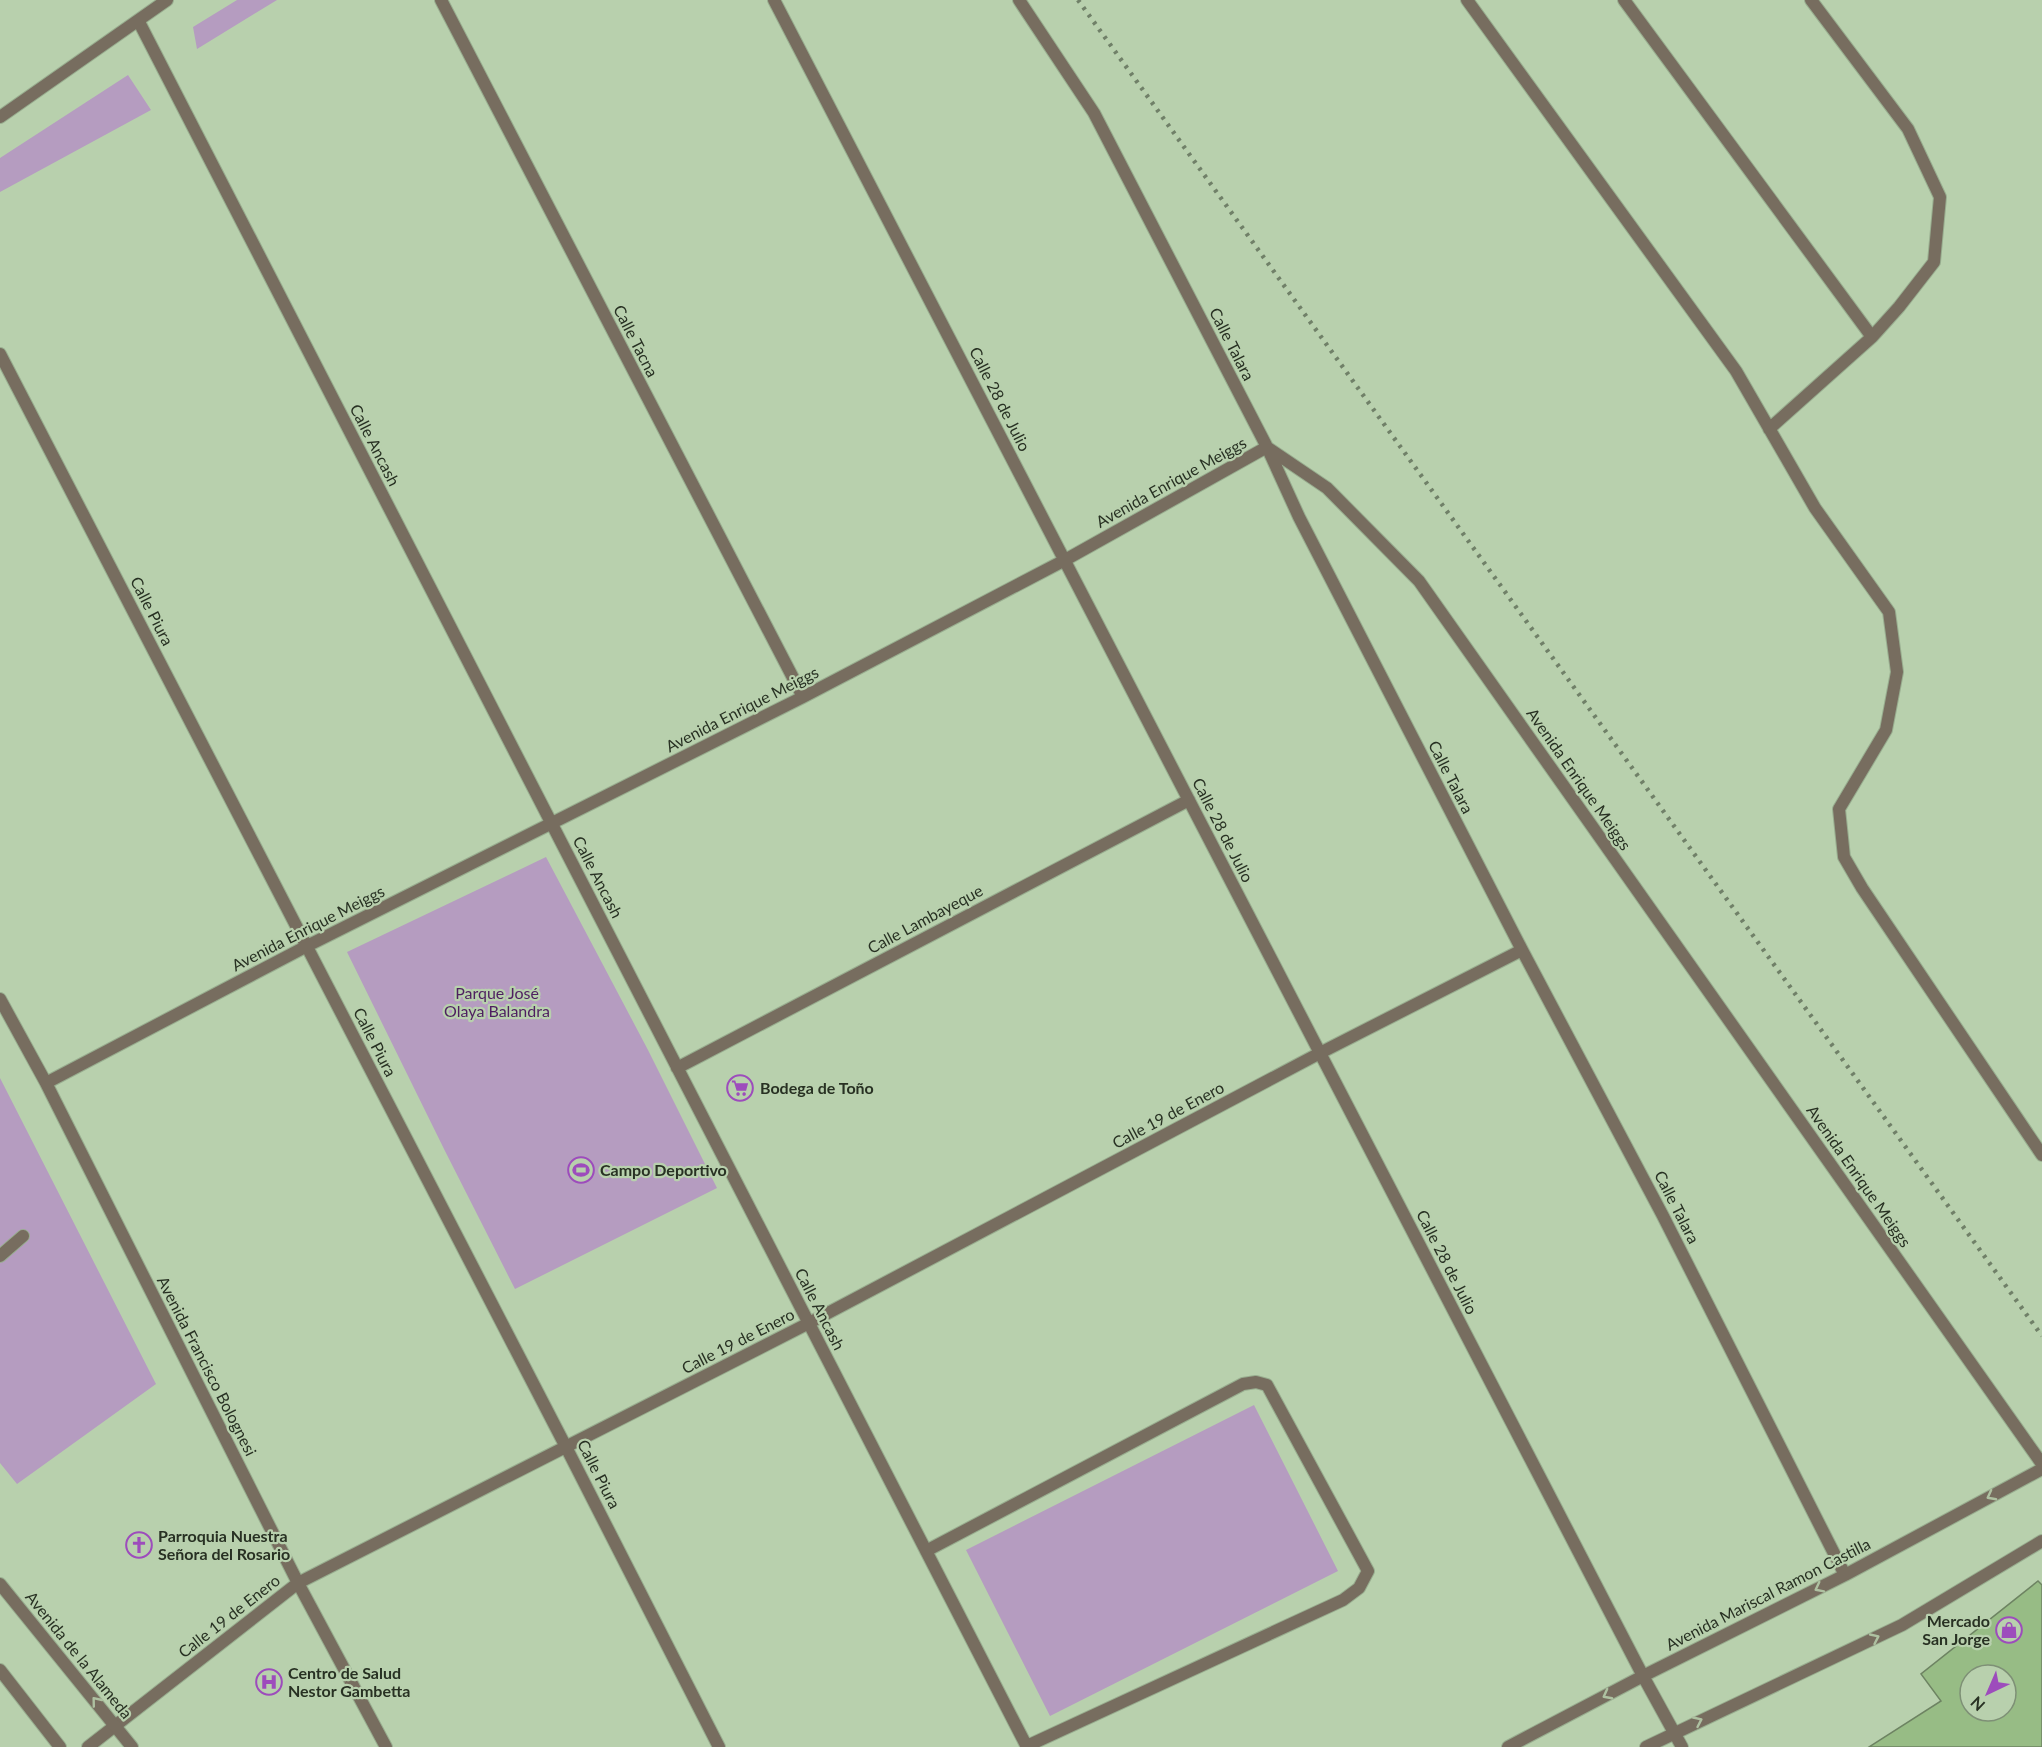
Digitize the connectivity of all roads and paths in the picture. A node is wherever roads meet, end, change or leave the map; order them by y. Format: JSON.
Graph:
{"nodes":[{"id":1,"x":167,"y":0,"type":"edge"},
{"id":2,"x":441,"y":0,"type":"edge"},
{"id":3,"x":774,"y":0,"type":"edge"},
{"id":4,"x":1019,"y":0,"type":"edge"},
{"id":5,"x":1467,"y":0,"type":"edge"},
{"id":6,"x":1623,"y":0,"type":"edge"},
{"id":7,"x":1811,"y":0,"type":"edge"},
{"id":8,"x":139,"y":22,"type":"junction"},
{"id":9,"x":0,"y":117,"type":"edge"},
{"id":10,"x":1872,"y":337,"type":"junction"},
{"id":11,"x":0,"y":354,"type":"edge"},
{"id":12,"x":1769,"y":429,"type":"junction"},
{"id":13,"x":1267,"y":447,"type":"junction"},
{"id":14,"x":1065,"y":560,"type":"junction"},
{"id":15,"x":802,"y":697,"type":"junction"},
{"id":16,"x":1189,"y":800,"type":"junction"},
{"id":17,"x":552,"y":823,"type":"junction"},
{"id":18,"x":307,"y":946,"type":"junction"},
{"id":19,"x":1522,"y":950,"type":"junction"},
{"id":20,"x":0,"y":999,"type":"edge"},
{"id":21,"x":1320,"y":1053,"type":"junction"},
{"id":22,"x":677,"y":1068,"type":"junction"},
{"id":23,"x":46,"y":1083,"type":"junction"},
{"id":24,"x":2042,"y":1155,"type":"edge"},
{"id":25,"x":23,"y":1236,"type":"dead end"},
{"id":26,"x":0,"y":1256,"type":"edge"},
{"id":27,"x":808,"y":1323,"type":"junction"},
{"id":28,"x":566,"y":1447,"type":"junction"},
{"id":29,"x":2042,"y":1464,"type":"edge"},
{"id":30,"x":2042,"y":1469,"type":"edge"},
{"id":31,"x":2042,"y":1541,"type":"edge"},
{"id":32,"x":926,"y":1551,"type":"junction"},
{"id":33,"x":1845,"y":1575,"type":"junction"},
{"id":34,"x":298,"y":1583,"type":"junction"},
{"id":35,"x":0,"y":1584,"type":"edge"},
{"id":36,"x":0,"y":1670,"type":"edge"},
{"id":37,"x":1643,"y":1676,"type":"junction"},
{"id":38,"x":115,"y":1725,"type":"junction"},
{"id":39,"x":1674,"y":1732,"type":"junction"},
{"id":40,"x":60,"y":1747,"type":"edge"},
{"id":41,"x":88,"y":1747,"type":"edge"},
{"id":42,"x":132,"y":1747,"type":"edge"},
{"id":43,"x":386,"y":1747,"type":"edge"},
{"id":44,"x":719,"y":1747,"type":"edge"},
{"id":45,"x":1027,"y":1747,"type":"edge"},
{"id":46,"x":1508,"y":1747,"type":"edge"},
{"id":47,"x":1646,"y":1747,"type":"edge"},
{"id":48,"x":1682,"y":1747,"type":"edge"}],
"edges":[{"from":1,"to":8,"type":"street"},
{"from":2,"to":15,"type":"street","name":"Calle Tacna"},
{"from":3,"to":14,"type":"street","name":"Calle 28 de Julio"},
{"from":4,"to":13,"type":"street","name":"Calle Talara"},
{"from":5,"to":12,"type":"street"},
{"from":6,"to":10,"type":"street"},
{"from":7,"to":10,"type":"street"},
{"from":8,"to":9,"type":"street"},
{"from":8,"to":17,"type":"street","name":"Calle Ancash"},
{"from":10,"to":12,"type":"street"},
{"from":11,"to":18,"type":"street","name":"Calle Piura"},
{"from":12,"to":24,"type":"street"},
{"from":13,"to":14,"type":"street","name":"Avenida Enrique Meiggs"},
{"from":13,"to":19,"type":"street","name":"Calle Talara"},
{"from":13,"to":29,"type":"street","name":"Avenida Enrique Meiggs"},
{"from":14,"to":15,"type":"street","name":"Avenida Enrique Meiggs"},
{"from":14,"to":16,"type":"street","name":"Calle 28 de Julio"},
{"from":15,"to":17,"type":"street","name":"Avenida Enrique Meiggs"},
{"from":16,"to":21,"type":"street","name":"Calle 28 de Julio"},
{"from":16,"to":22,"type":"street","name":"Calle Lambayeque"},
{"from":17,"to":18,"type":"street","name":"Avenida Enrique Meiggs"},
{"from":17,"to":22,"type":"street","name":"Calle Ancash"},
{"from":18,"to":23,"type":"street","name":"Avenida Enrique Meiggs"},
{"from":18,"to":28,"type":"street","name":"Calle Piura"},
{"from":19,"to":21,"type":"street","name":"Calle 19 de Enero"},
{"from":19,"to":33,"type":"street","name":"Calle Talara"},
{"from":20,"to":23,"type":"street","name":"Avenida Francisco Bolognesi"},
{"from":21,"to":27,"type":"street","name":"Calle 19 de Enero"},
{"from":21,"to":37,"type":"street","name":"Calle 28 de Julio"},
{"from":22,"to":27,"type":"street","name":"Calle Ancash"},
{"from":23,"to":34,"type":"street","name":"Avenida Francisco Bolognesi"},
{"from":25,"to":26,"type":"street"},
{"from":27,"to":28,"type":"street","name":"Calle 19 de Enero"},
{"from":27,"to":32,"type":"street","name":"Calle Ancash"},
{"from":28,"to":34,"type":"street","name":"Calle 19 de Enero"},
{"from":28,"to":44,"type":"street","name":"Calle Piura"},
{"from":30,"to":33,"type":"street","name":"Avenida Mariscal Ramon Castilla","one_way":true},
{"from":39,"to":31,"type":"street","one_way":true},
{"from":32,"to":45,"type":"street","name":"Calle Ancash"},
{"from":32,"to":45,"type":"street"},
{"from":33,"to":37,"type":"street","name":"Avenida Mariscal Ramon Castilla","one_way":true},
{"from":34,"to":38,"type":"street","name":"Calle 19 de Enero"},
{"from":34,"to":43,"type":"street","name":"Avenida Francisco Bolognesi"},
{"from":38,"to":35,"type":"street","name":"Avenida de la Alameda","one_way":true},
{"from":36,"to":40,"type":"street"},
{"from":37,"to":39,"type":"street","name":"Calle 28 de Julio"},
{"from":37,"to":46,"type":"street","name":"Avenida Mariscal Ramon Castilla","one_way":true},
{"from":38,"to":41,"type":"street","name":"Calle 19 de Enero"},
{"from":38,"to":42,"type":"street","name":"Avenida de la Alameda"},
{"from":39,"to":47,"type":"street"},
{"from":39,"to":48,"type":"street","name":"Calle 28 de Julio"}]}
